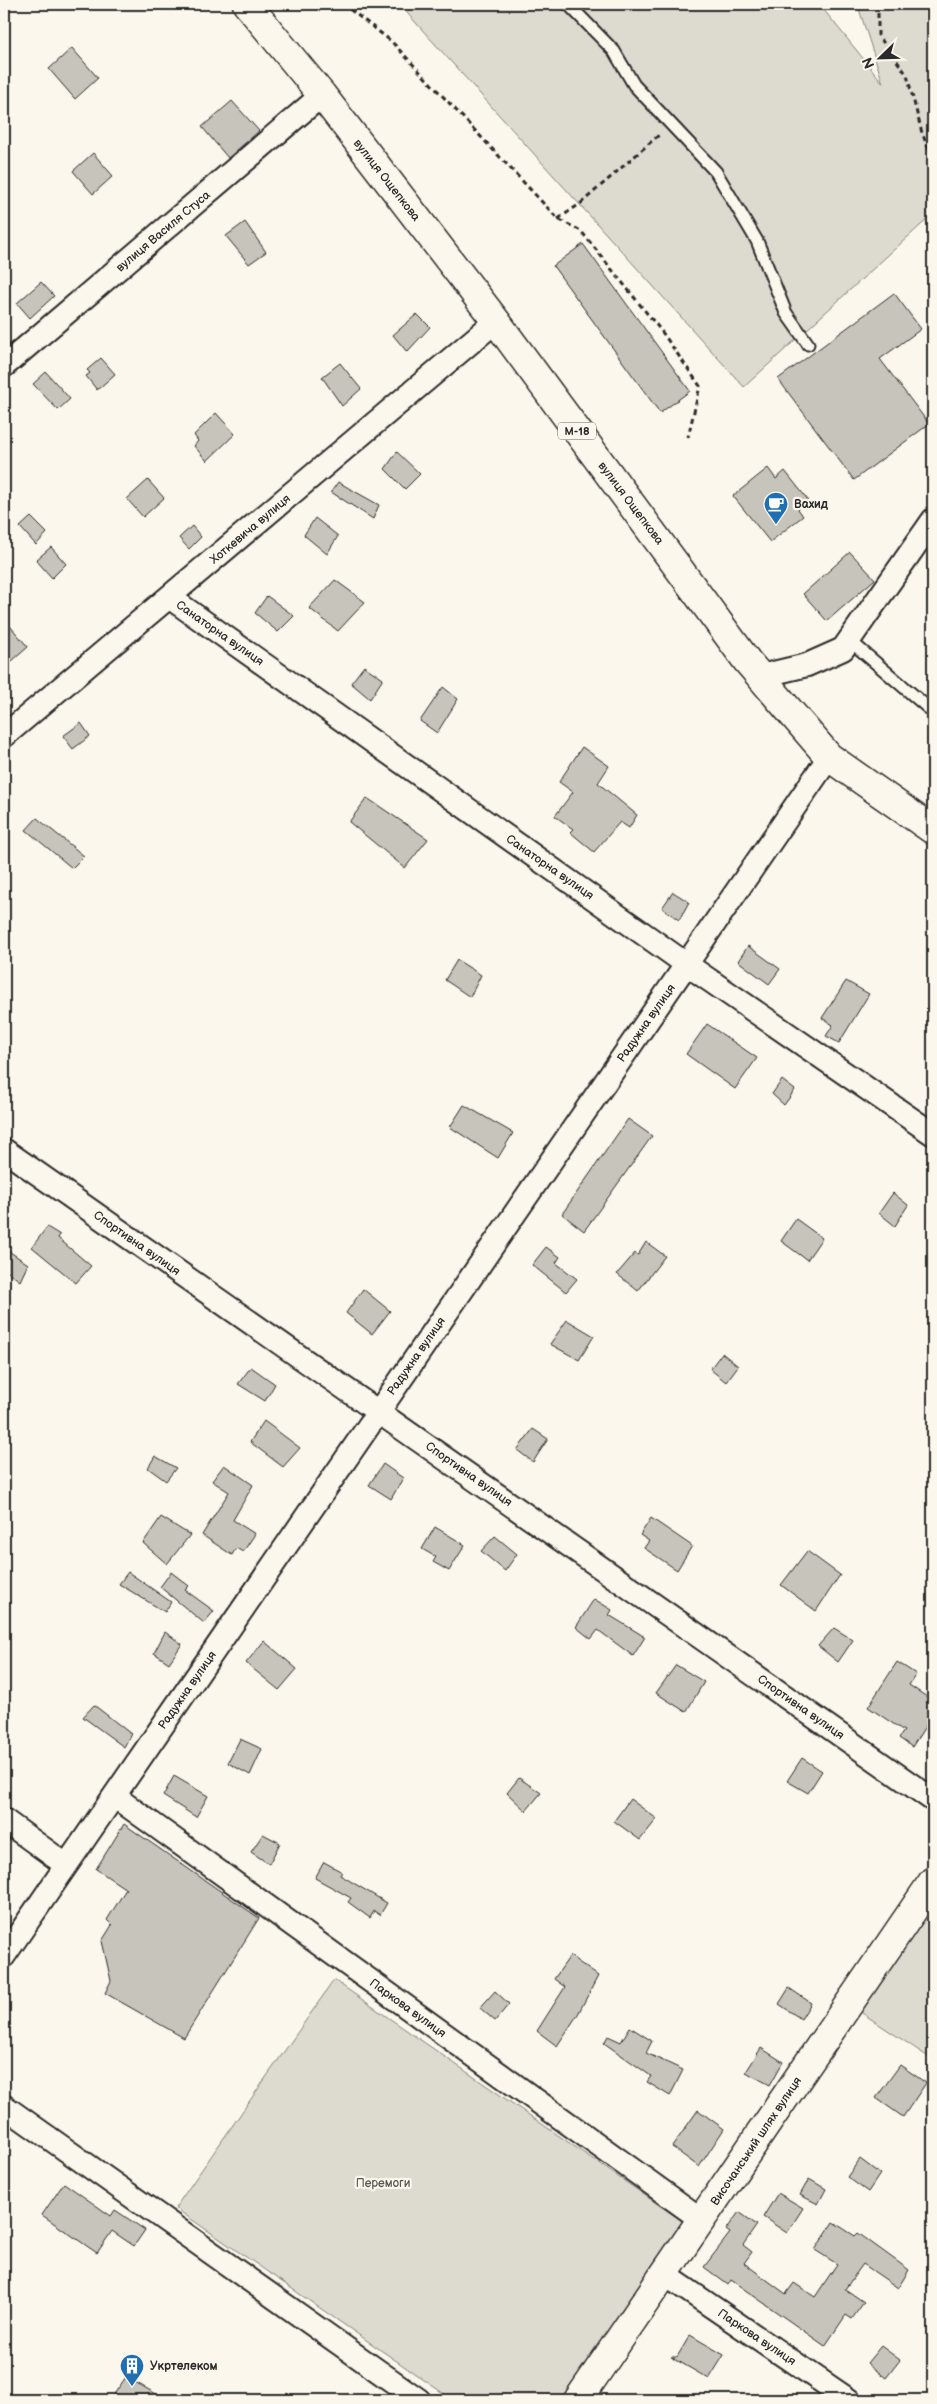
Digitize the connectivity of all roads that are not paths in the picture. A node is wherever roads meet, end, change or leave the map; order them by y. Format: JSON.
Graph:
{"nodes":[{"id":1,"x":247,"y":4,"type":"edge"},
{"id":2,"x":568,"y":4,"type":"edge"},
{"id":3,"x":322,"y":96,"type":"junction"},
{"id":4,"x":496,"y":322,"type":"junction"},
{"id":5,"x":808,"y":344,"type":"dead end"},
{"id":6,"x":6,"y":360,"type":"edge"},
{"id":7,"x":933,"y":520,"type":"edge"},
{"id":8,"x":169,"y":597,"type":"junction"},
{"id":9,"x":843,"y":649,"type":"junction"},
{"id":10,"x":760,"y":676,"type":"junction"},
{"id":11,"x":933,"y":712,"type":"edge"},
{"id":12,"x":4,"y":736,"type":"edge"},
{"id":13,"x":828,"y":757,"type":"junction"},
{"id":14,"x":933,"y":830,"type":"edge"},
{"id":15,"x":686,"y":964,"type":"junction"},
{"id":16,"x":933,"y":1134,"type":"edge"},
{"id":17,"x":4,"y":1150,"type":"edge"},
{"id":18,"x":379,"y":1411,"type":"junction"},
{"id":19,"x":114,"y":1796,"type":"junction"},
{"id":20,"x":933,"y":1800,"type":"edge"},
{"id":21,"x":4,"y":1820,"type":"edge"},
{"id":22,"x":66,"y":1865,"type":"junction"},
{"id":23,"x":933,"y":1881,"type":"edge"},
{"id":24,"x":4,"y":1956,"type":"edge"},
{"id":25,"x":4,"y":2106,"type":"edge"},
{"id":26,"x":702,"y":2220,"type":"junction"},
{"id":27,"x":664,"y":2274,"type":"junction"},
{"id":28,"x":419,"y":2400,"type":"edge"},
{"id":29,"x":578,"y":2400,"type":"edge"},
{"id":30,"x":849,"y":2400,"type":"edge"}],
"edges":[{"from":1,"to":3,"type":"main road","name":"вулиця Ощепкова","number":"М-18"},
{"from":2,"to":5,"type":"lane"},
{"from":3,"to":4,"type":"main road","name":"вулиця Ощепкова","number":"М-18"},
{"from":3,"to":6,"type":"street","name":"вулиця Василя Стуса"},
{"from":4,"to":8,"type":"street","name":"Хоткевича вулиця"},
{"from":4,"to":10,"type":"main road","name":"вулиця Ощепкова","number":"М-18"},
{"from":7,"to":9,"type":"street"},
{"from":8,"to":12,"type":"street","name":"Хоткевича вулиця"},
{"from":8,"to":15,"type":"street","name":"Санаторна вулиця"},
{"from":9,"to":10,"type":"street"},
{"from":9,"to":11,"type":"lane"},
{"from":10,"to":13,"type":"main road","name":"вулиця Ощепкова","number":"М-18"},
{"from":13,"to":14,"type":"main road","name":"вулиця Ощепкова","number":"М-18"},
{"from":13,"to":15,"type":"street","name":"Радужна вулиця"},
{"from":15,"to":16,"type":"street","name":"Санаторна вулиця"},
{"from":15,"to":18,"type":"street","name":"Радужна вулиця"},
{"from":17,"to":18,"type":"street","name":"Спортивна вулиця"},
{"from":18,"to":19,"type":"street","name":"Радужна вулиця"},
{"from":18,"to":20,"type":"street","name":"Спортивна вулиця"},
{"from":19,"to":22,"type":"street","name":"Радужна вулиця"},
{"from":19,"to":26,"type":"street","name":"Паркова вулиця"},
{"from":21,"to":22,"type":"street"},
{"from":22,"to":24,"type":"street","name":"Радужна вулиця"},
{"from":23,"to":26,"type":"main road","name":"Височанський шлях вулиця"},
{"from":25,"to":28,"type":"street"},
{"from":26,"to":27,"type":"main road","name":"Височанський шлях вулиця"},
{"from":27,"to":29,"type":"main road","name":"Височанський шлях вулиця"},
{"from":27,"to":30,"type":"street","name":"Паркова вулиця"}]}
